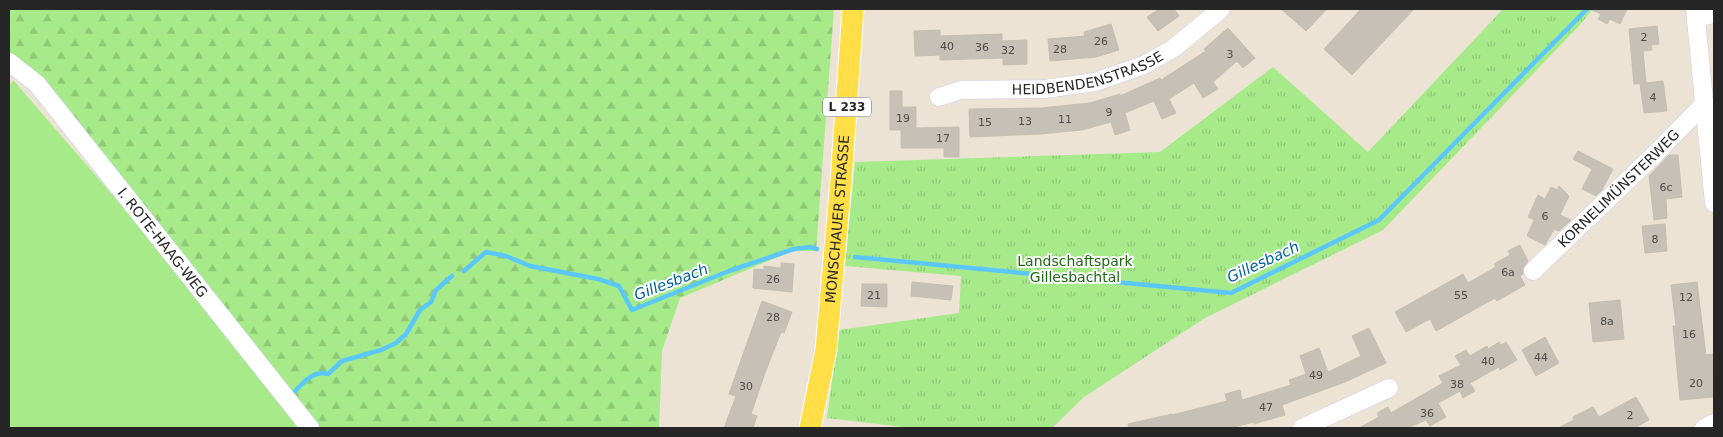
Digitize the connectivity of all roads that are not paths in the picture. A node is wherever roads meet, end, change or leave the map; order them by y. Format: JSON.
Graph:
{"nodes":[{"id":1,"x":853,"y":9,"type":"edge"},
{"id":2,"x":1221,"y":9,"type":"edge"},
{"id":3,"x":1695,"y":13,"type":"edge"},
{"id":4,"x":1714,"y":14,"type":"edge"},
{"id":5,"x":9,"y":62,"type":"edge"},
{"id":6,"x":939,"y":97,"type":"dead end"},
{"id":7,"x":1704,"y":104,"type":"junction"},
{"id":8,"x":1714,"y":203,"type":"edge"},
{"id":9,"x":1533,"y":272,"type":"dead end"},
{"id":10,"x":1388,"y":388,"type":"dead end"},
{"id":11,"x":1714,"y":423,"type":"edge"},
{"id":12,"x":310,"y":428,"type":"edge"},
{"id":13,"x":810,"y":428,"type":"edge"},
{"id":14,"x":1302,"y":428,"type":"edge"},
{"id":15,"x":1704,"y":428,"type":"edge"}],
"edges":[{"from":1,"to":13,"type":"main road","name":"MONSCHAUER STRASSE","number":"L 233"},
{"from":2,"to":6,"type":"street","name":"HEIDBENDENSTRASSE"},
{"from":3,"to":4,"type":"street"},
{"from":3,"to":7,"type":"street"},
{"from":5,"to":12,"type":"street","name":"I. ROTE-HAAG-WEG"},
{"from":7,"to":8,"type":"street"},
{"from":7,"to":9,"type":"street","name":"KORNELIMÜNSTERWEG"},
{"from":10,"to":14,"type":"street"},
{"from":11,"to":15,"type":"street"}]}
